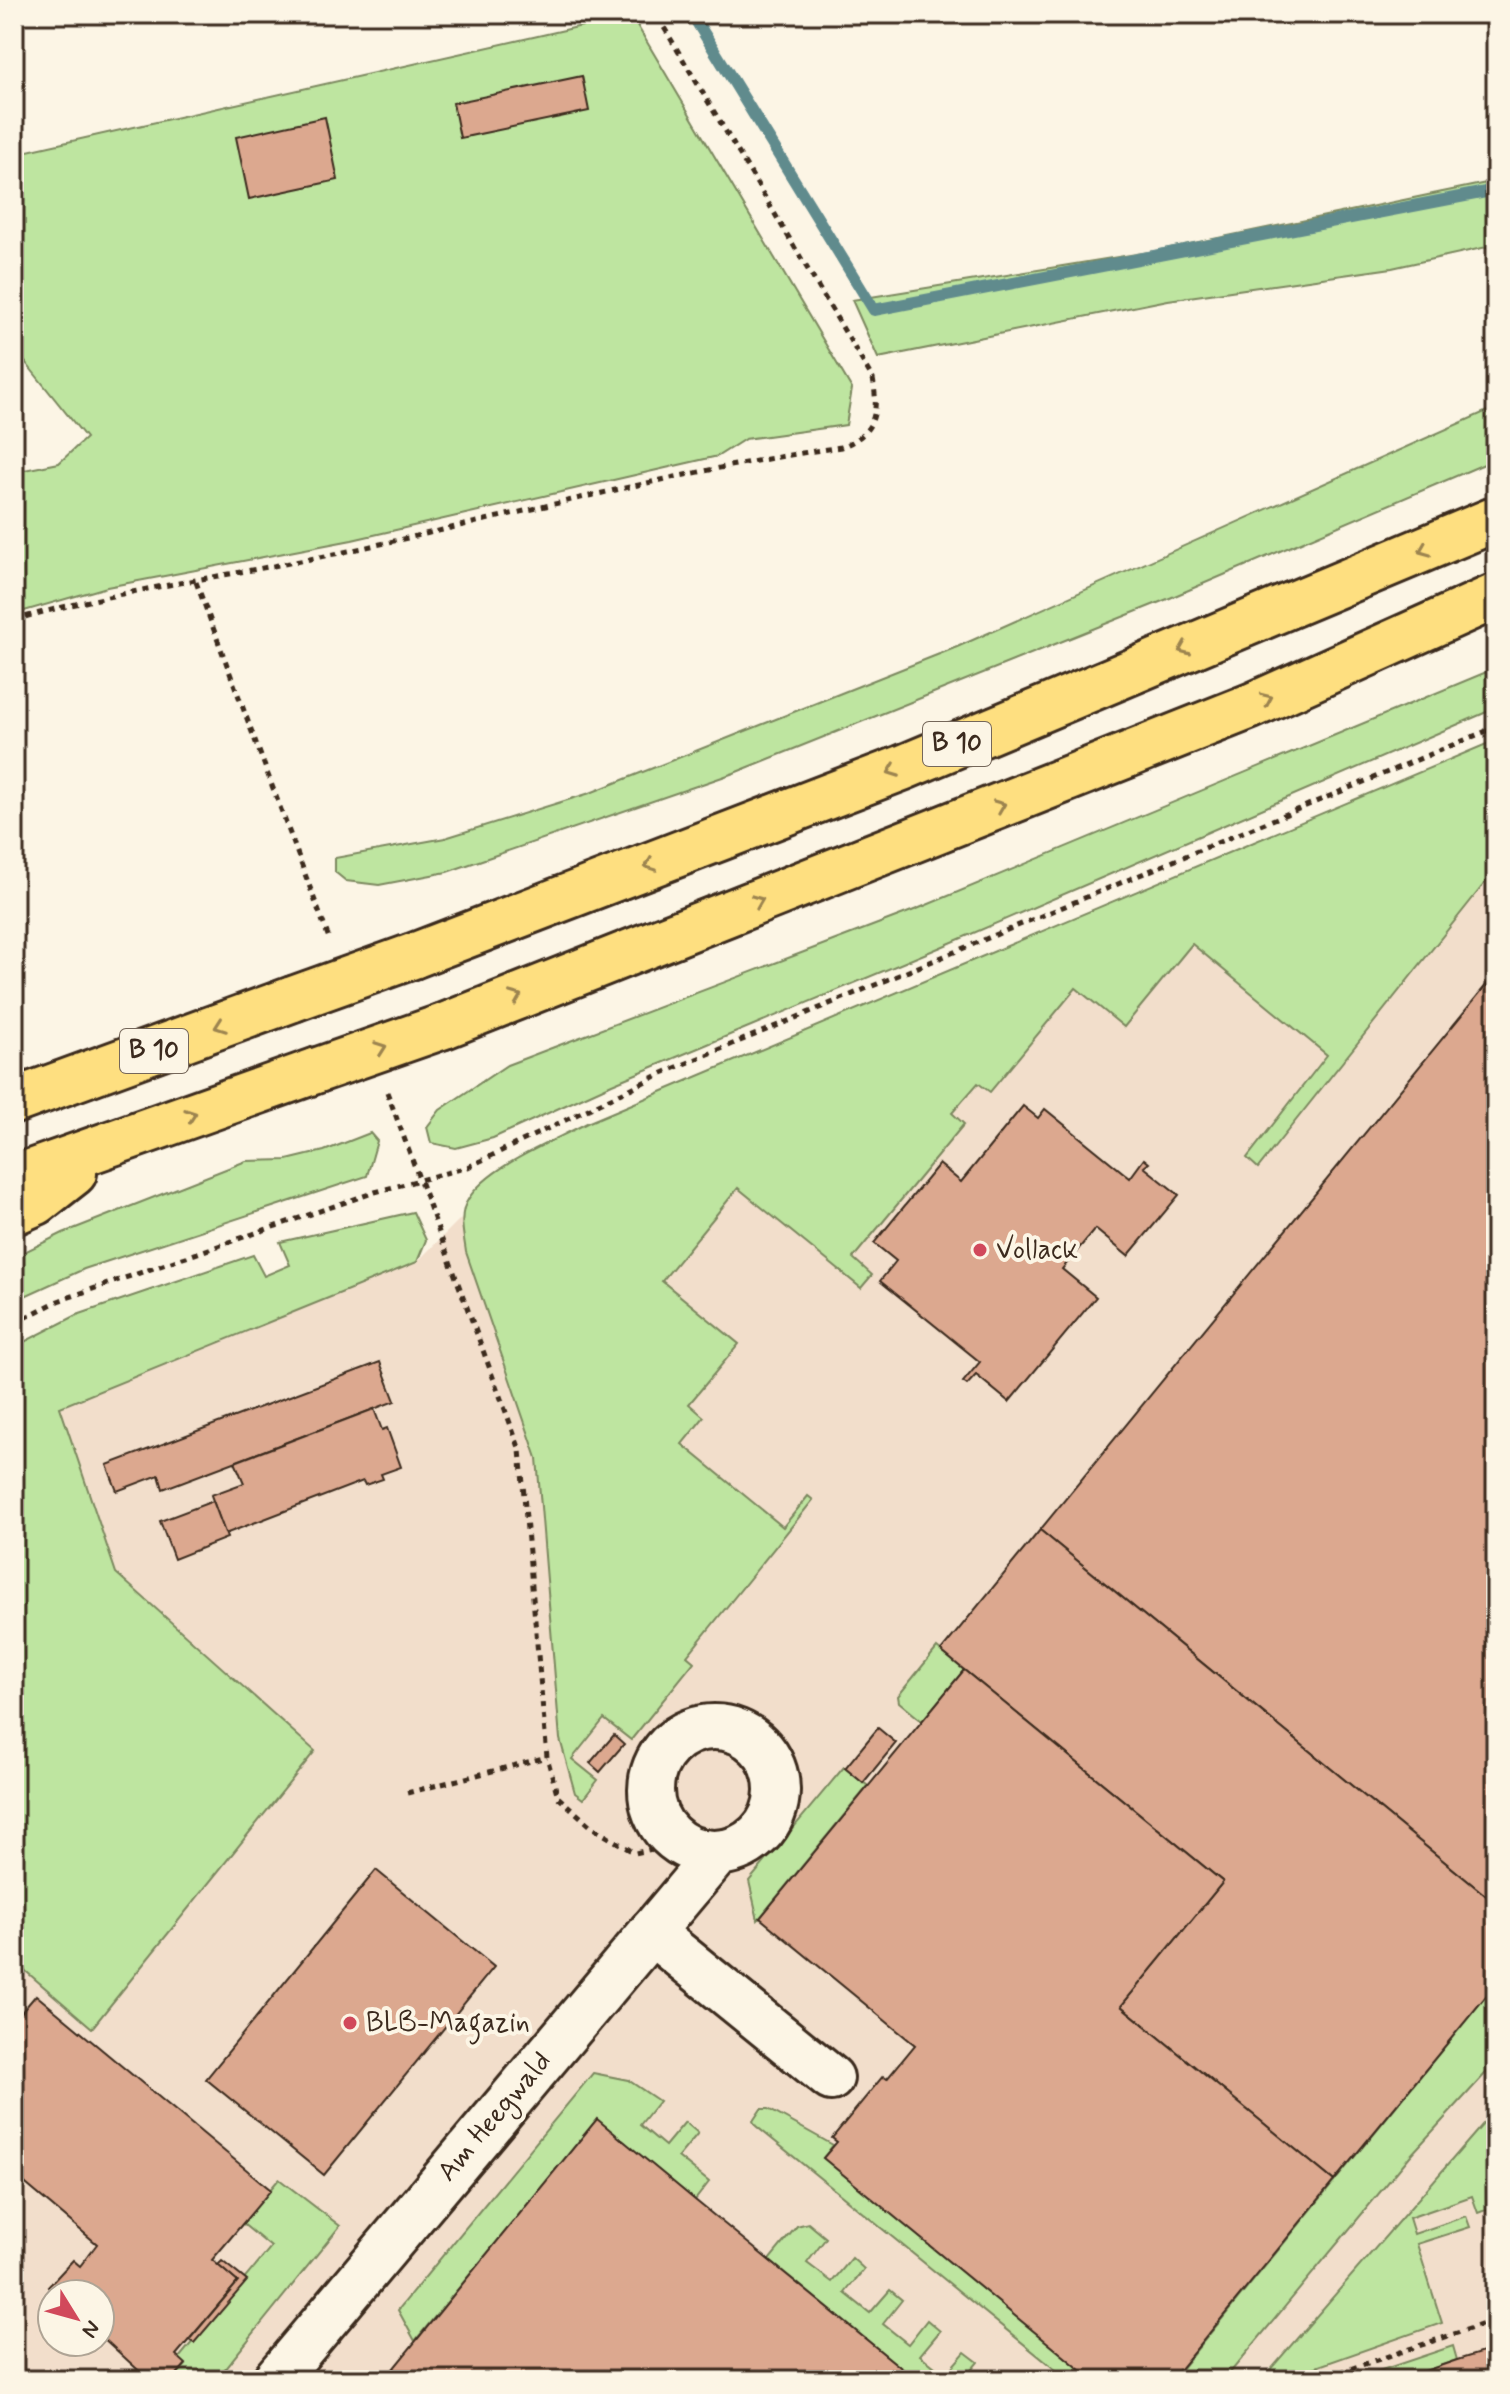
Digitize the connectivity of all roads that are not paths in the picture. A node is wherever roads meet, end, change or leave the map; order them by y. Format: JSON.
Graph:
{"nodes":[{"id":1,"x":1496,"y":519,"type":"edge"},
{"id":2,"x":1496,"y":596,"type":"edge"},
{"id":3,"x":14,"y":1101,"type":"edge"},
{"id":4,"x":118,"y":1141,"type":"junction"},
{"id":5,"x":14,"y":1178,"type":"edge"},
{"id":6,"x":14,"y":1212,"type":"edge"},
{"id":7,"x":697,"y":1848,"type":"road end"},
{"id":8,"x":651,"y":1932,"type":"junction"},
{"id":9,"x":831,"y":2078,"type":"dead end"},
{"id":10,"x":275,"y":2380,"type":"edge"}],
"edges":[{"from":1,"to":3,"type":"highway","number":"B 10","one_way":true,"bridge":true},
{"from":4,"to":2,"type":"highway","number":"B 10","one_way":true,"bridge":true},
{"from":4,"to":5,"type":"highway","number":"B 10"},
{"from":4,"to":6,"type":"highway"},
{"from":7,"to":8,"type":"street","name":"Am Heegwald"},
{"from":8,"to":9,"type":"street"},
{"from":8,"to":10,"type":"street","name":"Am Heegwald"}]}
